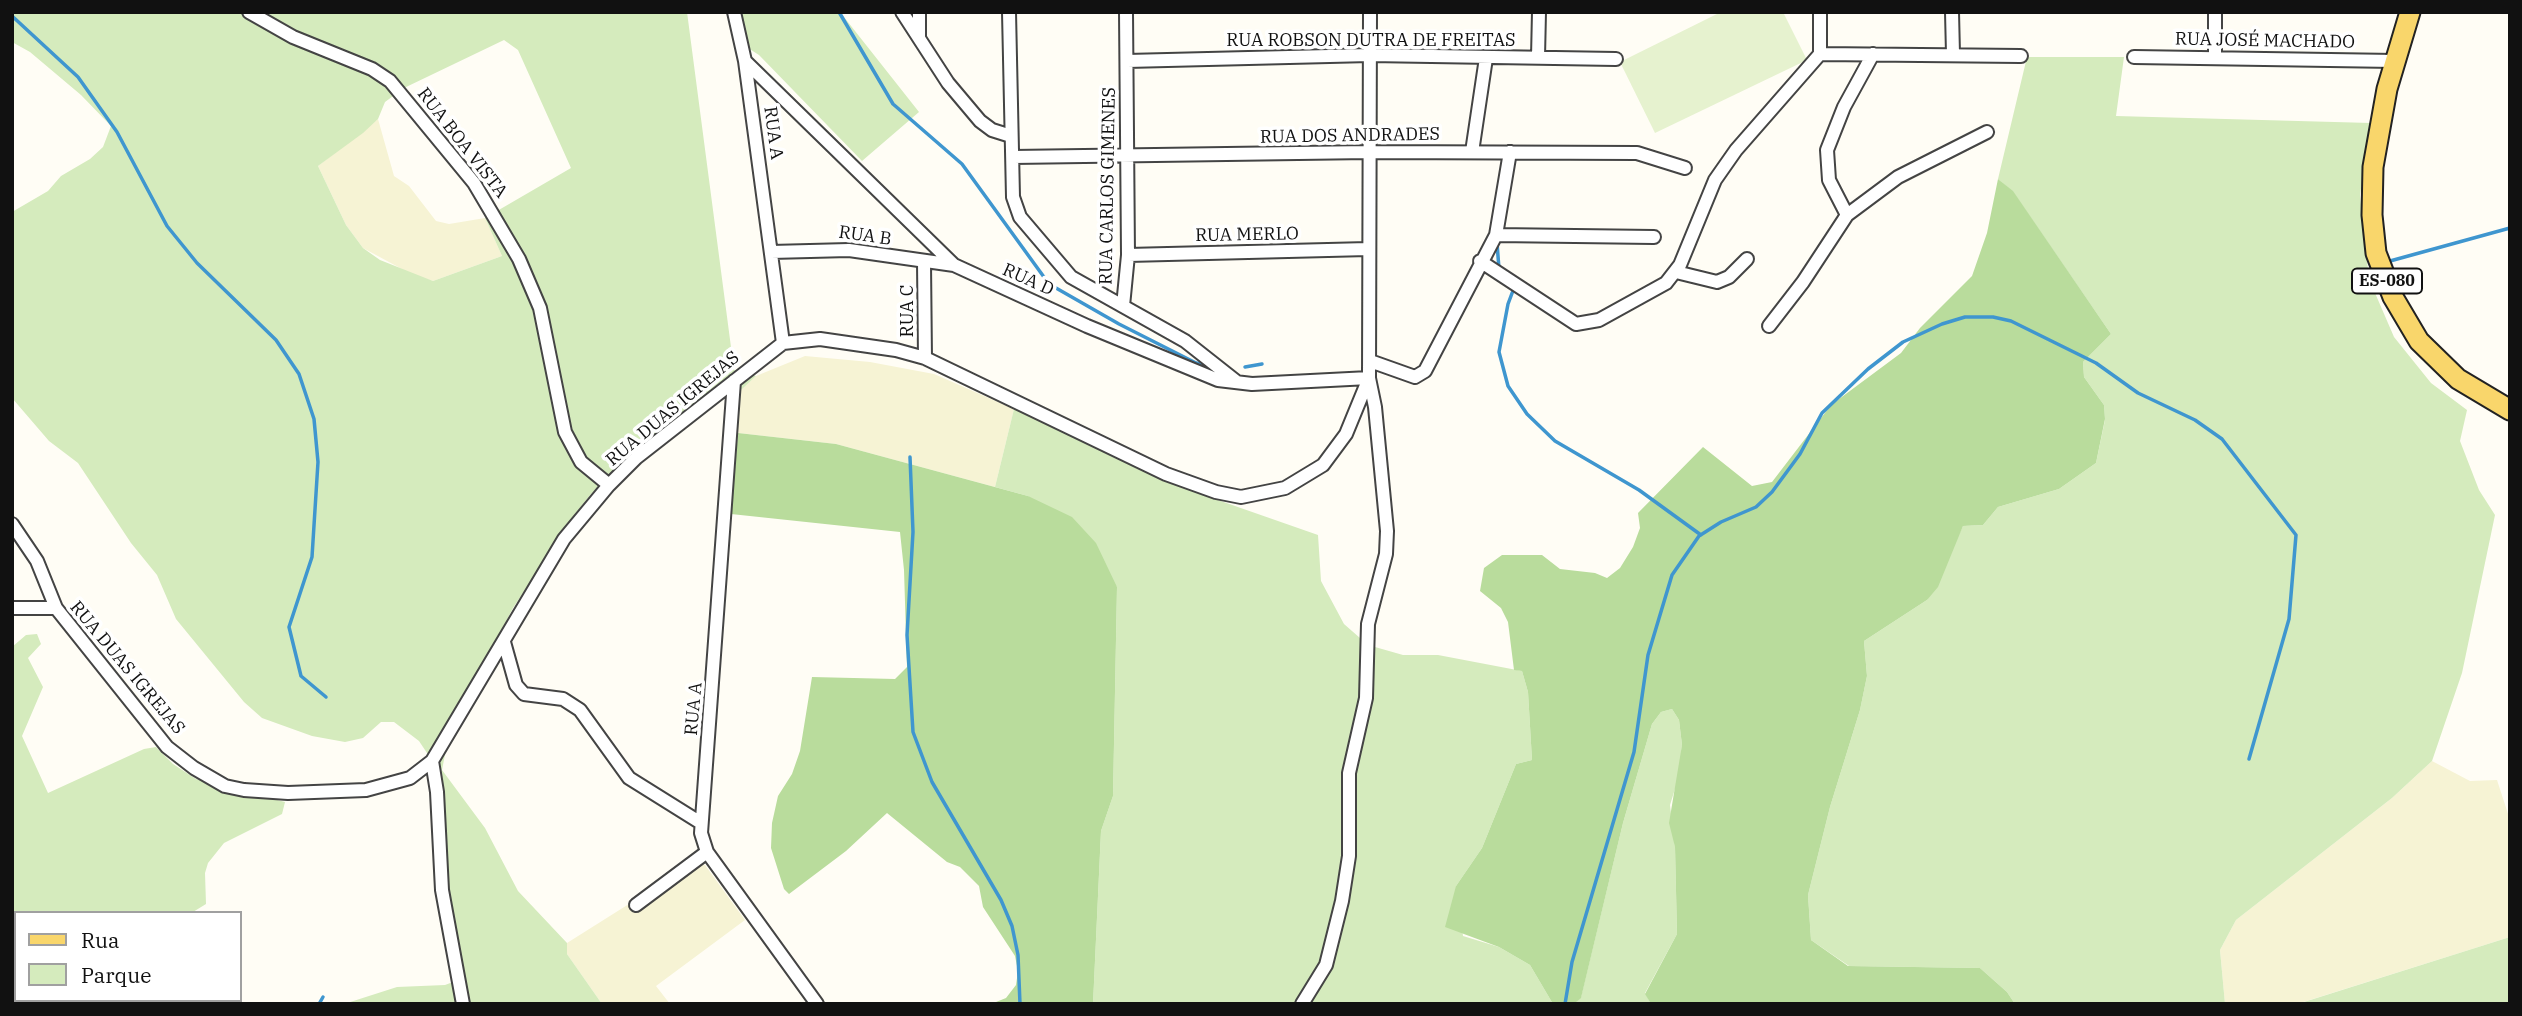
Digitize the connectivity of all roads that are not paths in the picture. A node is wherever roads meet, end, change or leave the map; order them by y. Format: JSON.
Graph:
{"nodes":[{"id":1,"x":249,"y":12,"type":"edge"},
{"id":2,"x":734,"y":12,"type":"edge"},
{"id":3,"x":902,"y":12,"type":"edge"},
{"id":4,"x":919,"y":12,"type":"edge"},
{"id":5,"x":1009,"y":12,"type":"edge"},
{"id":6,"x":1126,"y":12,"type":"edge"},
{"id":7,"x":1370,"y":12,"type":"edge"},
{"id":8,"x":1539,"y":12,"type":"edge"},
{"id":9,"x":1820,"y":12,"type":"edge"},
{"id":10,"x":1952,"y":12,"type":"edge"},
{"id":11,"x":2215,"y":12,"type":"edge"},
{"id":12,"x":2410,"y":12,"type":"edge"},
{"id":13,"x":919,"y":36,"type":"junction"},
{"id":14,"x":1820,"y":54,"type":"junction"},
{"id":15,"x":1874,"y":54,"type":"junction"},
{"id":16,"x":1953,"y":54,"type":"junction"},
{"id":17,"x":1370,"y":55,"type":"junction"},
{"id":18,"x":2021,"y":56,"type":"dead end"},
{"id":19,"x":1538,"y":57,"type":"junction"},
{"id":20,"x":2134,"y":57,"type":"dead end"},
{"id":21,"x":1486,"y":58,"type":"junction"},
{"id":22,"x":2215,"y":58,"type":"junction"},
{"id":23,"x":1616,"y":59,"type":"dead end"},
{"id":24,"x":746,"y":61,"type":"junction"},
{"id":25,"x":1127,"y":61,"type":"junction"},
{"id":26,"x":2395,"y":61,"type":"junction"},
{"id":27,"x":1987,"y":132,"type":"dead end"},
{"id":28,"x":1011,"y":136,"type":"junction"},
{"id":29,"x":1369,"y":152,"type":"junction"},
{"id":30,"x":1472,"y":152,"type":"junction"},
{"id":31,"x":1510,"y":152,"type":"junction"},
{"id":32,"x":1013,"y":157,"type":"junction"},
{"id":33,"x":1128,"y":157,"type":"junction"},
{"id":34,"x":1685,"y":168,"type":"dead end"},
{"id":35,"x":1847,"y":215,"type":"junction"},
{"id":36,"x":1496,"y":235,"type":"junction"},
{"id":37,"x":1654,"y":237,"type":"dead end"},
{"id":38,"x":1368,"y":249,"type":"junction"},
{"id":39,"x":771,"y":252,"type":"junction"},
{"id":40,"x":1128,"y":256,"type":"junction"},
{"id":41,"x":1747,"y":259,"type":"dead end"},
{"id":42,"x":1480,"y":261,"type":"junction"},
{"id":43,"x":924,"y":263,"type":"junction"},
{"id":44,"x":954,"y":265,"type":"junction"},
{"id":45,"x":1676,"y":272,"type":"junction"},
{"id":46,"x":1123,"y":306,"type":"junction"},
{"id":47,"x":1769,"y":326,"type":"dead end"},
{"id":48,"x":783,"y":343,"type":"junction"},
{"id":49,"x":925,"y":358,"type":"junction"},
{"id":50,"x":1370,"y":361,"type":"junction"},
{"id":51,"x":1369,"y":378,"type":"junction"},
{"id":52,"x":734,"y":381,"type":"junction"},
{"id":53,"x":1238,"y":383,"type":"junction"},
{"id":54,"x":2510,"y":410,"type":"edge"},
{"id":55,"x":609,"y":485,"type":"junction"},
{"id":56,"x":12,"y":524,"type":"edge"},
{"id":57,"x":12,"y":608,"type":"edge"},
{"id":58,"x":56,"y":608,"type":"junction"},
{"id":59,"x":504,"y":642,"type":"junction"},
{"id":60,"x":432,"y":761,"type":"junction"},
{"id":61,"x":701,"y":823,"type":"junction"},
{"id":62,"x":707,"y":852,"type":"junction"},
{"id":63,"x":636,"y":905,"type":"dead end"},
{"id":64,"x":463,"y":1004,"type":"edge"},
{"id":65,"x":817,"y":1004,"type":"edge"},
{"id":66,"x":1302,"y":1004,"type":"edge"}],
"edges":[{"from":1,"to":55,"type":"street","name":"RUA BOA VISTA"},
{"from":2,"to":24,"type":"street","name":"RUA A"},
{"from":3,"to":13,"type":"street"},
{"from":4,"to":13,"type":"street"},
{"from":5,"to":28,"type":"street"},
{"from":6,"to":25,"type":"street","name":"RUA CARLOS GIMENES"},
{"from":7,"to":17,"type":"street"},
{"from":8,"to":19,"type":"street"},
{"from":9,"to":14,"type":"street"},
{"from":10,"to":16,"type":"street"},
{"from":11,"to":22,"type":"street"},
{"from":12,"to":26,"type":"main road","number":"ES-080"},
{"from":13,"to":28,"type":"street"},
{"from":14,"to":15,"type":"street"},
{"from":14,"to":45,"type":"street"},
{"from":15,"to":16,"type":"street"},
{"from":15,"to":35,"type":"street"},
{"from":16,"to":18,"type":"street"},
{"from":17,"to":21,"type":"street","name":"RUA ROBSON DUTRA DE FREITAS"},
{"from":17,"to":25,"type":"street","name":"RUA ROBSON DUTRA DE FREITAS"},
{"from":17,"to":29,"type":"street"},
{"from":19,"to":21,"type":"street","name":"RUA ROBSON DUTRA DE FREITAS"},
{"from":19,"to":23,"type":"street","name":"RUA ROBSON DUTRA DE FREITAS"},
{"from":20,"to":22,"type":"street","name":"RUA JOSÉ MACHADO"},
{"from":21,"to":30,"type":"street"},
{"from":22,"to":26,"type":"street","name":"RUA JOSÉ MACHADO"},
{"from":24,"to":39,"type":"street","name":"RUA A"},
{"from":24,"to":44,"type":"street","name":"RUA D"},
{"from":25,"to":33,"type":"street","name":"RUA CARLOS GIMENES"},
{"from":26,"to":54,"type":"main road","number":"ES-080"},
{"from":27,"to":35,"type":"street"},
{"from":28,"to":32,"type":"street"},
{"from":29,"to":30,"type":"street","name":"RUA DOS ANDRADES"},
{"from":29,"to":33,"type":"street","name":"RUA DOS ANDRADES"},
{"from":29,"to":38,"type":"street"},
{"from":30,"to":31,"type":"street","name":"RUA DOS ANDRADES"},
{"from":31,"to":34,"type":"street","name":"RUA DOS ANDRADES"},
{"from":31,"to":36,"type":"street"},
{"from":32,"to":33,"type":"street","name":"RUA DOS ANDRADES"},
{"from":32,"to":46,"type":"street"},
{"from":33,"to":40,"type":"street","name":"RUA CARLOS GIMENES"},
{"from":35,"to":47,"type":"street"},
{"from":36,"to":37,"type":"street"},
{"from":36,"to":42,"type":"street"},
{"from":38,"to":40,"type":"street","name":"RUA MERLO"},
{"from":38,"to":50,"type":"street"},
{"from":39,"to":43,"type":"street","name":"RUA B"},
{"from":39,"to":48,"type":"street","name":"RUA A"},
{"from":40,"to":46,"type":"street","name":"RUA CARLOS GIMENES"},
{"from":41,"to":45,"type":"street"},
{"from":42,"to":45,"type":"street"},
{"from":42,"to":50,"type":"street"},
{"from":43,"to":44,"type":"street","name":"RUA B"},
{"from":43,"to":49,"type":"street","name":"RUA C"},
{"from":44,"to":53,"type":"street","name":"RUA D"},
{"from":46,"to":53,"type":"street","name":"RUA CARLOS GIMENES"},
{"from":48,"to":49,"type":"street"},
{"from":48,"to":52,"type":"street","name":"RUA DUAS IGREJAS"},
{"from":49,"to":51,"type":"street"},
{"from":50,"to":51,"type":"street"},
{"from":51,"to":53,"type":"street","name":"RUA D"},
{"from":51,"to":66,"type":"street"},
{"from":52,"to":55,"type":"street","name":"RUA DUAS IGREJAS"},
{"from":52,"to":61,"type":"street","name":"RUA A"},
{"from":55,"to":59,"type":"street","name":"RUA DUAS IGREJAS"},
{"from":56,"to":58,"type":"street"},
{"from":57,"to":58,"type":"street","name":"RUA DUAS IGREJAS"},
{"from":58,"to":60,"type":"street","name":"RUA DUAS IGREJAS"},
{"from":59,"to":60,"type":"street","name":"RUA DUAS IGREJAS"},
{"from":59,"to":61,"type":"street"},
{"from":60,"to":64,"type":"street"},
{"from":61,"to":62,"type":"street","name":"RUA A"},
{"from":62,"to":63,"type":"street"},
{"from":62,"to":65,"type":"street","name":"RUA A"}]}
